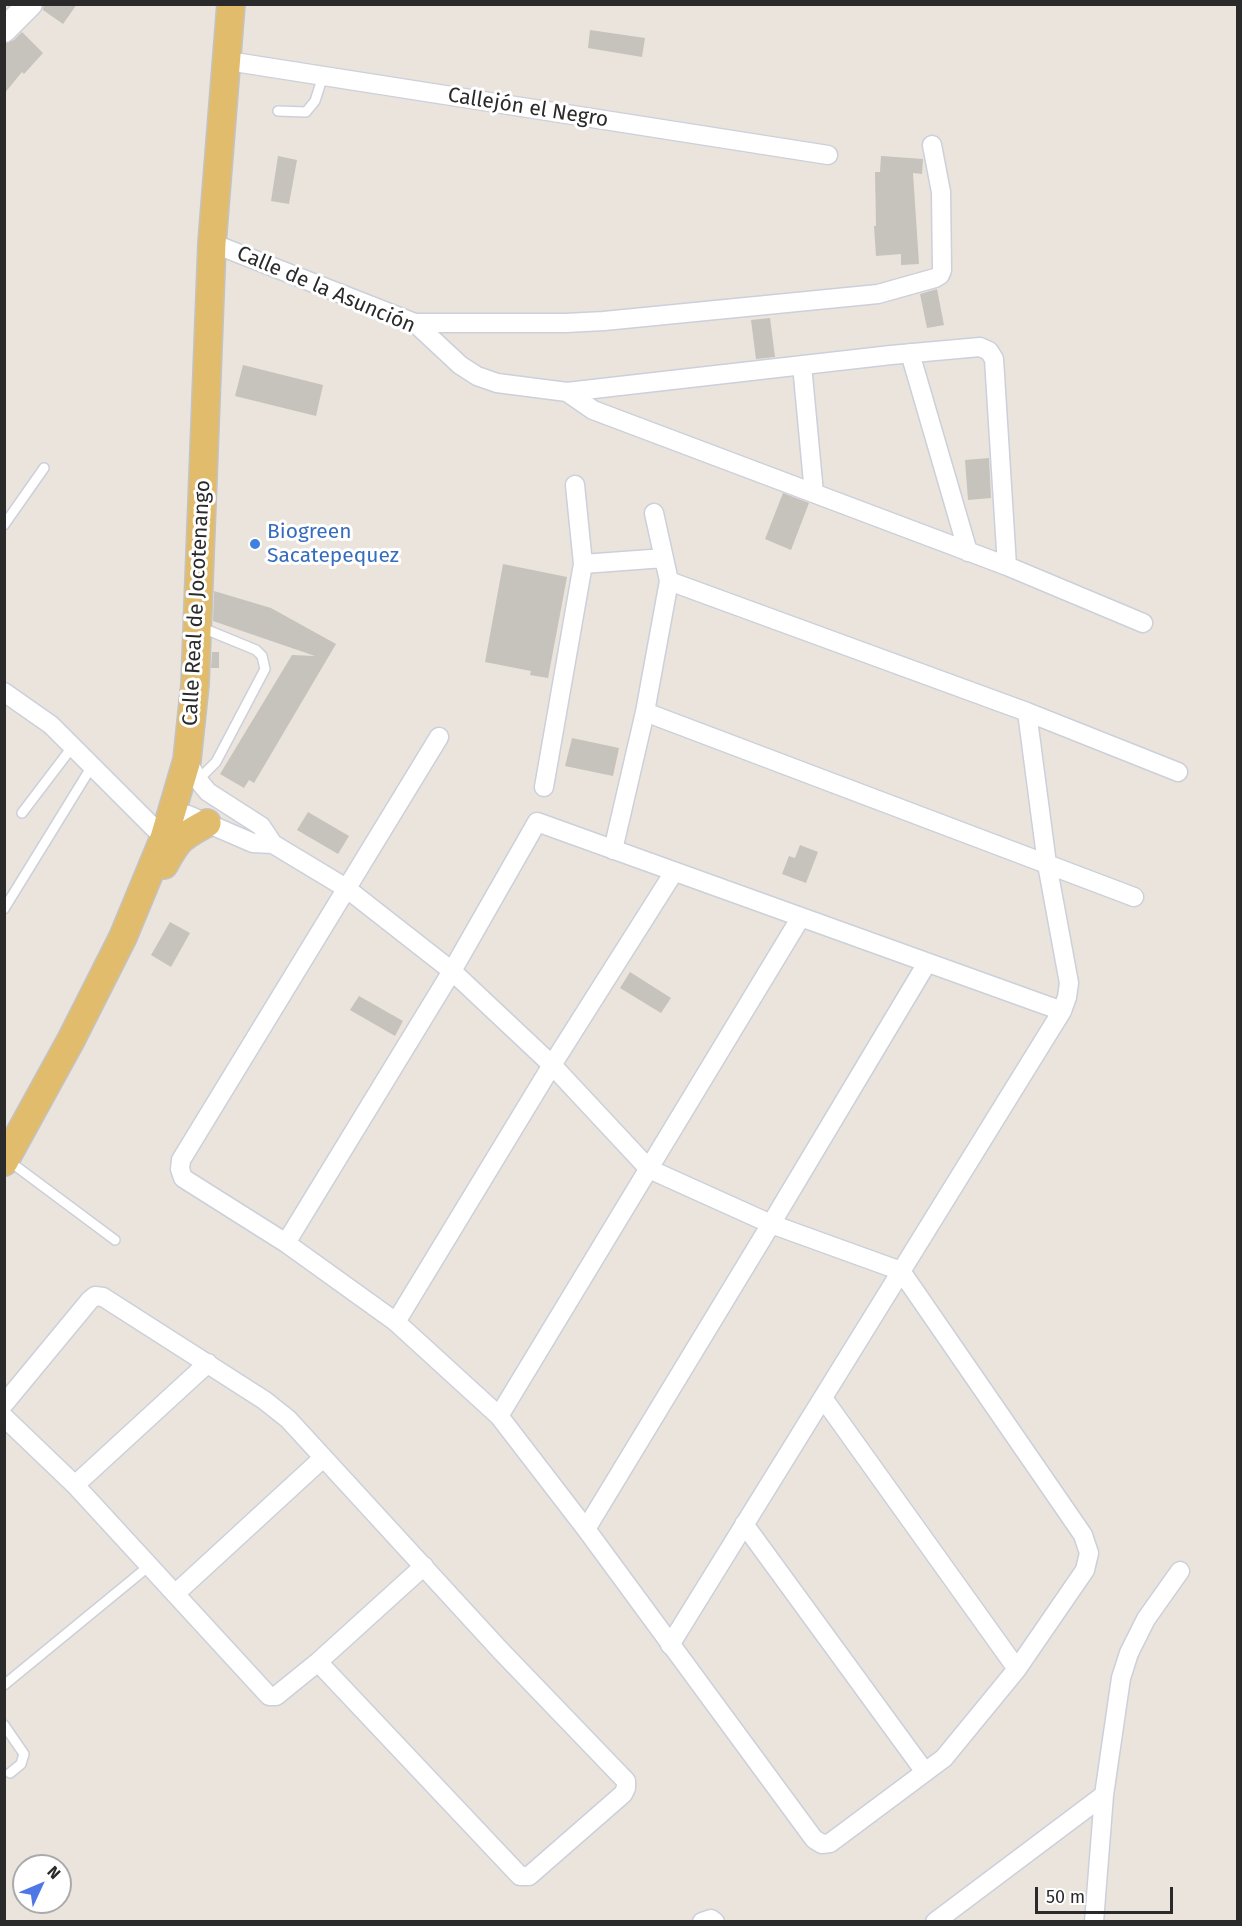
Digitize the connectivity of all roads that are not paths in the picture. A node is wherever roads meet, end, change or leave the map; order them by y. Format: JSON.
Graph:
{"nodes":[{"id":1,"x":30,"y":4,"type":"edge"},
{"id":2,"x":231,"y":4,"type":"edge"},
{"id":3,"x":4,"y":30,"type":"edge"},
{"id":4,"x":228,"y":61,"type":"junction"},
{"id":5,"x":323,"y":76,"type":"junction"},
{"id":6,"x":278,"y":111,"type":"dead end"},
{"id":7,"x":932,"y":146,"type":"dead end"},
{"id":8,"x":828,"y":155,"type":"dead end"},
{"id":9,"x":212,"y":243,"type":"junction"},
{"id":10,"x":415,"y":323,"type":"junction"},
{"id":11,"x":910,"y":353,"type":"junction"},
{"id":12,"x":802,"y":365,"type":"junction"},
{"id":13,"x":567,"y":392,"type":"junction"},
{"id":14,"x":44,"y":468,"type":"dead end"},
{"id":15,"x":574,"y":485,"type":"dead end"},
{"id":16,"x":814,"y":493,"type":"junction"},
{"id":17,"x":654,"y":513,"type":"dead end"},
{"id":18,"x":4,"y":525,"type":"edge"},
{"id":19,"x":968,"y":552,"type":"junction"},
{"id":20,"x":664,"y":558,"type":"junction"},
{"id":21,"x":583,"y":564,"type":"junction"},
{"id":22,"x":1007,"y":566,"type":"junction"},
{"id":23,"x":669,"y":581,"type":"junction"},
{"id":24,"x":1143,"y":623,"type":"dead end"},
{"id":25,"x":197,"y":626,"type":"junction"},
{"id":26,"x":4,"y":692,"type":"edge"},
{"id":27,"x":645,"y":712,"type":"junction"},
{"id":28,"x":1027,"y":712,"type":"junction"},
{"id":29,"x":439,"y":737,"type":"dead end"},
{"id":30,"x":73,"y":746,"type":"junction"},
{"id":31,"x":92,"y":766,"type":"junction"},
{"id":32,"x":193,"y":770,"type":"junction"},
{"id":33,"x":1178,"y":772,"type":"dead end"},
{"id":34,"x":544,"y":787,"type":"dead end"},
{"id":35,"x":172,"y":811,"type":"junction"},
{"id":36,"x":22,"y":813,"type":"dead end"},
{"id":37,"x":241,"y":813,"type":"junction"},
{"id":38,"x":219,"y":828,"type":"junction"},
{"id":39,"x":164,"y":838,"type":"junction"},
{"id":40,"x":273,"y":844,"type":"junction"},
{"id":41,"x":613,"y":850,"type":"junction"},
{"id":42,"x":1047,"y":864,"type":"junction"},
{"id":43,"x":674,"y":872,"type":"junction"},
{"id":44,"x":345,"y":888,"type":"junction"},
{"id":45,"x":1134,"y":897,"type":"dead end"},
{"id":46,"x":4,"y":909,"type":"edge"},
{"id":47,"x":801,"y":917,"type":"junction"},
{"id":48,"x":123,"y":936,"type":"junction"},
{"id":49,"x":927,"y":963,"type":"junction"},
{"id":50,"x":452,"y":970,"type":"junction"},
{"id":51,"x":1062,"y":1011,"type":"junction"},
{"id":52,"x":552,"y":1065,"type":"junction"},
{"id":53,"x":5,"y":1161,"type":"edge"},
{"id":54,"x":649,"y":1169,"type":"junction"},
{"id":55,"x":771,"y":1224,"type":"junction"},
{"id":56,"x":115,"y":1240,"type":"dead end"},
{"id":57,"x":286,"y":1244,"type":"junction"},
{"id":58,"x":901,"y":1272,"type":"junction"},
{"id":59,"x":396,"y":1322,"type":"junction"},
{"id":60,"x":208,"y":1363,"type":"junction"},
{"id":61,"x":823,"y":1398,"type":"junction"},
{"id":62,"x":4,"y":1404,"type":"edge"},
{"id":63,"x":500,"y":1416,"type":"junction"},
{"id":64,"x":4,"y":1417,"type":"edge"},
{"id":65,"x":323,"y":1458,"type":"junction"},
{"id":66,"x":75,"y":1485,"type":"junction"},
{"id":67,"x":744,"y":1524,"type":"junction"},
{"id":68,"x":586,"y":1529,"type":"junction"},
{"id":69,"x":149,"y":1566,"type":"junction"},
{"id":70,"x":424,"y":1566,"type":"junction"},
{"id":71,"x":1180,"y":1571,"type":"dead end"},
{"id":72,"x":175,"y":1594,"type":"junction"},
{"id":73,"x":670,"y":1645,"type":"junction"},
{"id":74,"x":318,"y":1662,"type":"junction"},
{"id":75,"x":1017,"y":1669,"type":"junction"},
{"id":76,"x":4,"y":1685,"type":"edge"},
{"id":77,"x":4,"y":1725,"type":"edge"},
{"id":78,"x":925,"y":1772,"type":"junction"},
{"id":79,"x":10,"y":1773,"type":"dead end"},
{"id":80,"x":1104,"y":1795,"type":"junction"},
{"id":81,"x":702,"y":1922,"type":"edge"},
{"id":82,"x":715,"y":1922,"type":"edge"},
{"id":83,"x":935,"y":1922,"type":"edge"},
{"id":84,"x":1094,"y":1922,"type":"edge"}],
"edges":[{"from":1,"to":3,"type":"street"},
{"from":2,"to":4,"type":"main road","name":"Calle Real de Jocotenango"},
{"from":4,"to":5,"type":"street","name":"Callejón el Negro"},
{"from":4,"to":9,"type":"main road","name":"Calle Real de Jocotenango"},
{"from":5,"to":6,"type":"lane"},
{"from":5,"to":8,"type":"street","name":"Callejón el Negro"},
{"from":7,"to":10,"type":"street"},
{"from":9,"to":10,"type":"street","name":"Calle de la Asunción"},
{"from":9,"to":25,"type":"main road","name":"Calle Real de Jocotenango"},
{"from":10,"to":13,"type":"street","name":"Calle de la Asunción"},
{"from":11,"to":12,"type":"street","name":"Calle de la Asunción"},
{"from":11,"to":19,"type":"street"},
{"from":11,"to":22,"type":"street","name":"Calle de la Asunción"},
{"from":12,"to":13,"type":"street","name":"Calle de la Asunción"},
{"from":12,"to":16,"type":"street"},
{"from":13,"to":16,"type":"street"},
{"from":14,"to":18,"type":"lane"},
{"from":15,"to":21,"type":"street"},
{"from":16,"to":19,"type":"street"},
{"from":17,"to":20,"type":"street"},
{"from":19,"to":22,"type":"street"},
{"from":20,"to":21,"type":"street"},
{"from":20,"to":23,"type":"street"},
{"from":21,"to":34,"type":"street"},
{"from":22,"to":24,"type":"street"},
{"from":23,"to":27,"type":"street"},
{"from":23,"to":28,"type":"street"},
{"from":25,"to":32,"type":"main road","name":"Calle Real de Jocotenango"},
{"from":25,"to":32,"type":"lane"},
{"from":26,"to":30,"type":"street"},
{"from":27,"to":41,"type":"street"},
{"from":27,"to":42,"type":"street"},
{"from":28,"to":33,"type":"street"},
{"from":28,"to":42,"type":"street"},
{"from":29,"to":44,"type":"street"},
{"from":30,"to":31,"type":"street"},
{"from":30,"to":36,"type":"lane"},
{"from":31,"to":39,"type":"street"},
{"from":31,"to":46,"type":"lane"},
{"from":32,"to":35,"type":"main road","name":"Calle Real de Jocotenango"},
{"from":32,"to":37,"type":"street"},
{"from":35,"to":38,"type":"street"},
{"from":35,"to":39,"type":"main road","name":"Calle Real de Jocotenango"},
{"from":37,"to":38,"type":"street"},
{"from":37,"to":40,"type":"street"},
{"from":38,"to":40,"type":"street"},
{"from":38,"to":48,"type":"main road"},
{"from":39,"to":48,"type":"main road","name":"Calle Real de Jocotenango"},
{"from":40,"to":44,"type":"street"},
{"from":41,"to":43,"type":"street"},
{"from":41,"to":50,"type":"street"},
{"from":42,"to":45,"type":"street"},
{"from":42,"to":51,"type":"street"},
{"from":43,"to":47,"type":"street"},
{"from":43,"to":52,"type":"street"},
{"from":44,"to":50,"type":"street"},
{"from":44,"to":57,"type":"street"},
{"from":47,"to":49,"type":"street"},
{"from":47,"to":54,"type":"street"},
{"from":48,"to":53,"type":"main road","name":"Calle Real de Jocotenango"},
{"from":49,"to":51,"type":"street"},
{"from":49,"to":55,"type":"street"},
{"from":50,"to":52,"type":"street"},
{"from":50,"to":57,"type":"street"},
{"from":51,"to":58,"type":"street"},
{"from":52,"to":54,"type":"street"},
{"from":52,"to":59,"type":"street"},
{"from":53,"to":56,"type":"lane"},
{"from":54,"to":55,"type":"street"},
{"from":54,"to":63,"type":"street"},
{"from":55,"to":58,"type":"street"},
{"from":55,"to":68,"type":"street"},
{"from":57,"to":59,"type":"street"},
{"from":58,"to":61,"type":"street"},
{"from":58,"to":75,"type":"street"},
{"from":59,"to":63,"type":"street"},
{"from":60,"to":62,"type":"street"},
{"from":60,"to":65,"type":"street"},
{"from":60,"to":66,"type":"street"},
{"from":61,"to":67,"type":"street"},
{"from":61,"to":75,"type":"street"},
{"from":63,"to":68,"type":"street"},
{"from":64,"to":66,"type":"street"},
{"from":65,"to":70,"type":"street"},
{"from":65,"to":72,"type":"street"},
{"from":66,"to":69,"type":"street"},
{"from":67,"to":73,"type":"street"},
{"from":67,"to":78,"type":"street"},
{"from":68,"to":73,"type":"street"},
{"from":69,"to":72,"type":"street"},
{"from":69,"to":76,"type":"lane"},
{"from":70,"to":74,"type":"street"},
{"from":70,"to":74,"type":"street"},
{"from":71,"to":80,"type":"street"},
{"from":72,"to":74,"type":"street"},
{"from":73,"to":78,"type":"street"},
{"from":75,"to":78,"type":"street"},
{"from":77,"to":79,"type":"lane"},
{"from":80,"to":83,"type":"street"},
{"from":80,"to":84,"type":"street"},
{"from":81,"to":82,"type":"street"}]}
